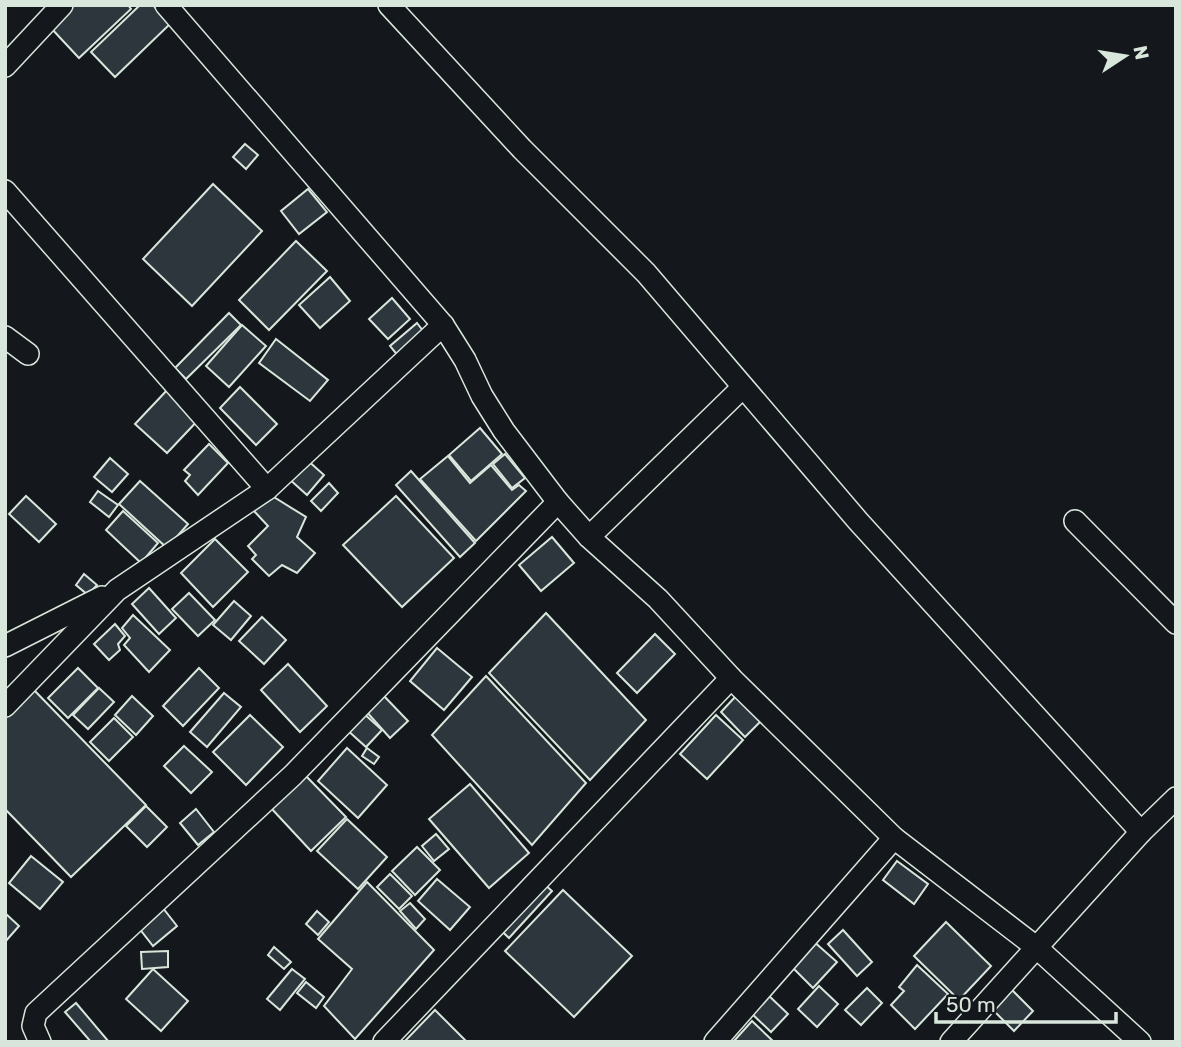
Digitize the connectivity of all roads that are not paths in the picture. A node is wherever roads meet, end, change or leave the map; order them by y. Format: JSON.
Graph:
{"nodes":[{"id":1,"x":62,"y":5,"type":"edge"},
{"id":2,"x":166,"y":5,"type":"edge"},
{"id":3,"x":388,"y":5,"type":"edge"},
{"id":4,"x":5,"y":66,"type":"edge"},
{"id":5,"x":5,"y":191,"type":"edge"},
{"id":6,"x":443,"y":325,"type":"junction"},
{"id":7,"x":5,"y":337,"type":"edge"},
{"id":8,"x":28,"y":354,"type":"dead end"},
{"id":9,"x":743,"y":387,"type":"junction"},
{"id":10,"x":267,"y":489,"type":"junction"},
{"id":11,"x":558,"y":502,"type":"junction"},
{"id":12,"x":1075,"y":521,"type":"dead end"},
{"id":13,"x":589,"y":537,"type":"junction"},
{"id":14,"x":117,"y":590,"type":"junction"},
{"id":15,"x":1176,"y":623,"type":"edge"},
{"id":16,"x":5,"y":646,"type":"edge"},
{"id":17,"x":731,"y":678,"type":"junction"},
{"id":18,"x":5,"y":706,"type":"edge"},
{"id":19,"x":1176,"y":798,"type":"edge"},
{"id":20,"x":1141,"y":832,"type":"junction"},
{"id":21,"x":894,"y":838,"type":"junction"},
{"id":22,"x":1036,"y":947,"type":"junction"},
{"id":23,"x":40,"y":1042,"type":"edge"},
{"id":24,"x":384,"y":1042,"type":"edge"},
{"id":25,"x":715,"y":1042,"type":"edge"},
{"id":26,"x":951,"y":1042,"type":"edge"},
{"id":27,"x":1140,"y":1042,"type":"edge"}],
"edges":[{"from":1,"to":4,"type":"street"},
{"from":2,"to":6,"type":"street"},
{"from":3,"to":9,"type":"street"},
{"from":5,"to":10,"type":"street"},
{"from":6,"to":10,"type":"street"},
{"from":6,"to":11,"type":"street"},
{"from":7,"to":8,"type":"street"},
{"from":9,"to":13,"type":"street"},
{"from":9,"to":20,"type":"street"},
{"from":10,"to":14,"type":"street"},
{"from":11,"to":13,"type":"street"},
{"from":11,"to":23,"type":"street"},
{"from":12,"to":15,"type":"street"},
{"from":13,"to":17,"type":"street"},
{"from":14,"to":16,"type":"street"},
{"from":14,"to":18,"type":"street"},
{"from":17,"to":21,"type":"street"},
{"from":17,"to":24,"type":"street"},
{"from":19,"to":20,"type":"street"},
{"from":20,"to":22,"type":"street"},
{"from":21,"to":22,"type":"street"},
{"from":21,"to":25,"type":"street"},
{"from":22,"to":26,"type":"street"},
{"from":22,"to":27,"type":"street"}]}
